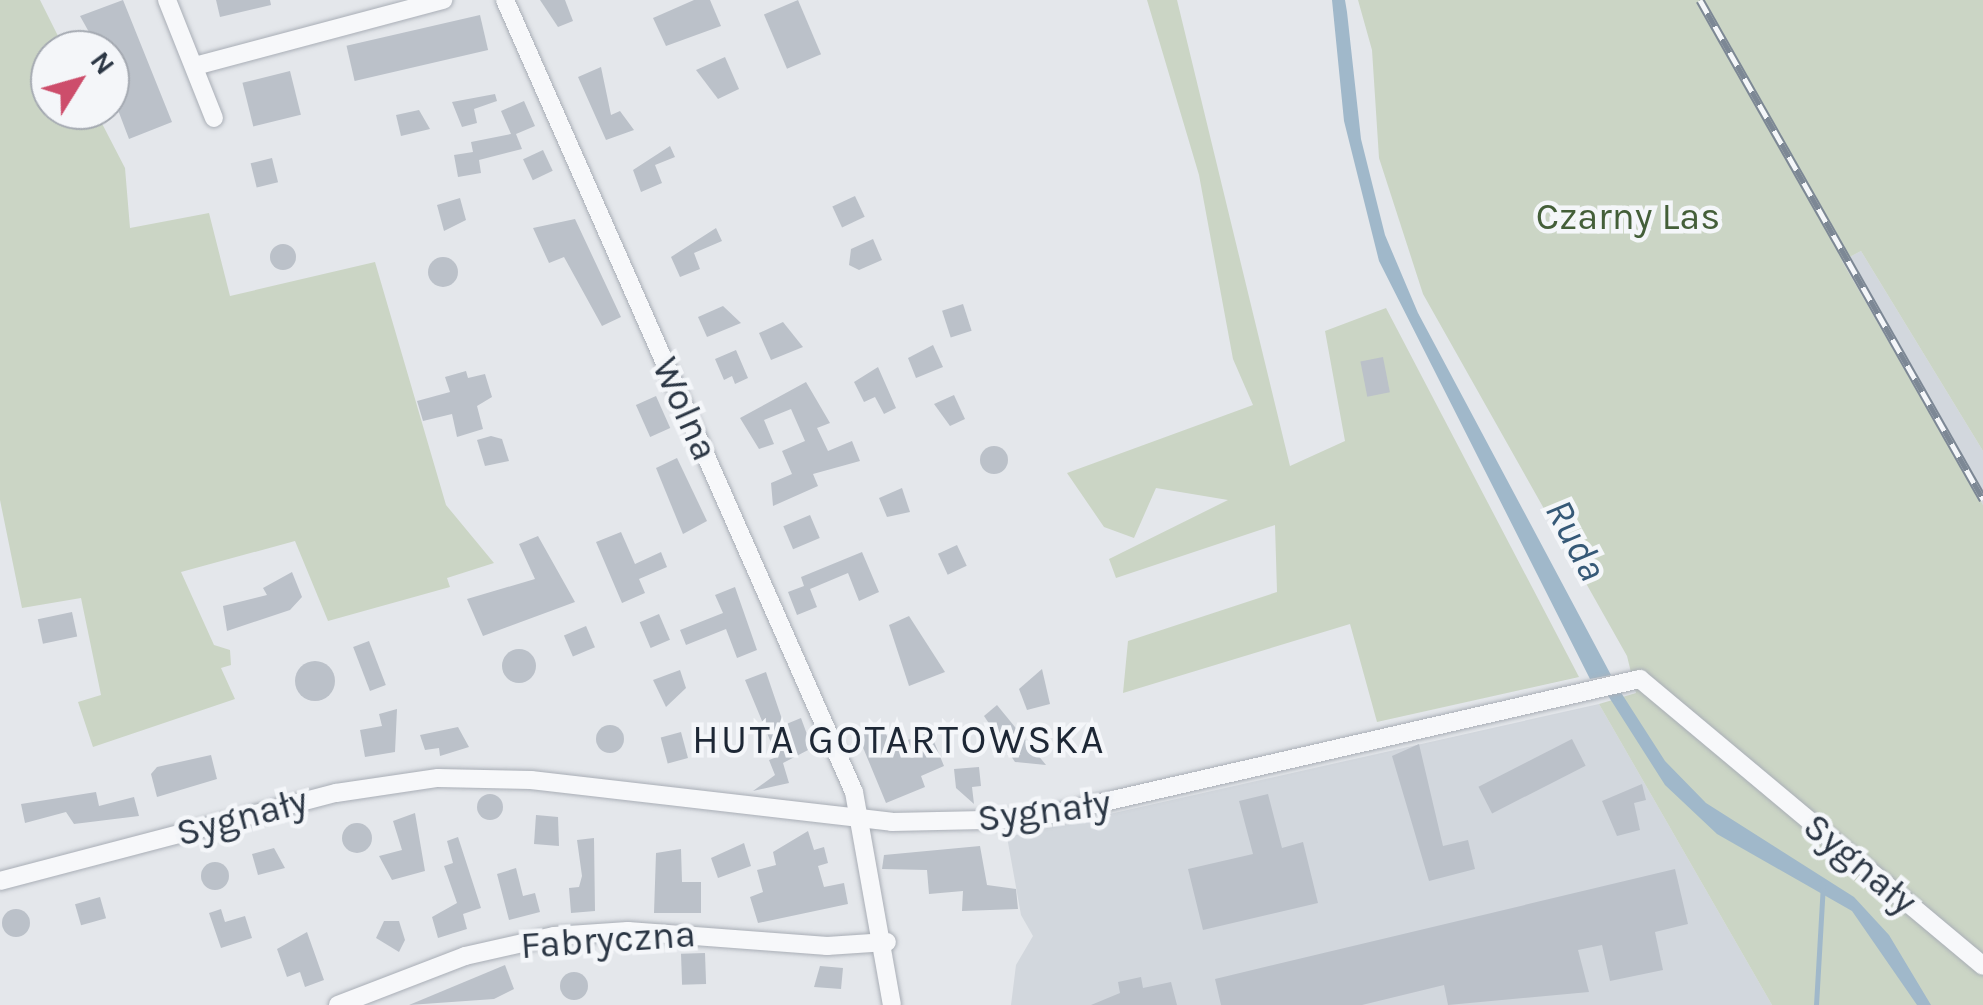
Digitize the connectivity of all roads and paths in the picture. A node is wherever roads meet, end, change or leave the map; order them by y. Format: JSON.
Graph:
{"nodes":[{"id":1,"x":167,"y":0,"type":"edge"},
{"id":2,"x":443,"y":0,"type":"edge"},
{"id":3,"x":505,"y":0,"type":"edge"},
{"id":4,"x":195,"y":66,"type":"junction"},
{"id":5,"x":214,"y":118,"type":"dead end"},
{"id":6,"x":862,"y":819,"type":"junction"},
{"id":7,"x":0,"y":881,"type":"edge"},
{"id":8,"x":886,"y":942,"type":"junction"},
{"id":9,"x":1983,"y":966,"type":"edge"},
{"id":10,"x":338,"y":1005,"type":"edge"},
{"id":11,"x":892,"y":1005,"type":"edge"}],
"edges":[{"from":1,"to":4,"type":"street"},
{"from":2,"to":4,"type":"street"},
{"from":3,"to":6,"type":"street","name":"Wolna"},
{"from":4,"to":5,"type":"street"},
{"from":6,"to":7,"type":"street","name":"Sygnały"},
{"from":6,"to":8,"type":"street"},
{"from":6,"to":9,"type":"street","name":"Sygnały"},
{"from":8,"to":10,"type":"street","name":"Fabryczna"},
{"from":8,"to":11,"type":"street"}]}
